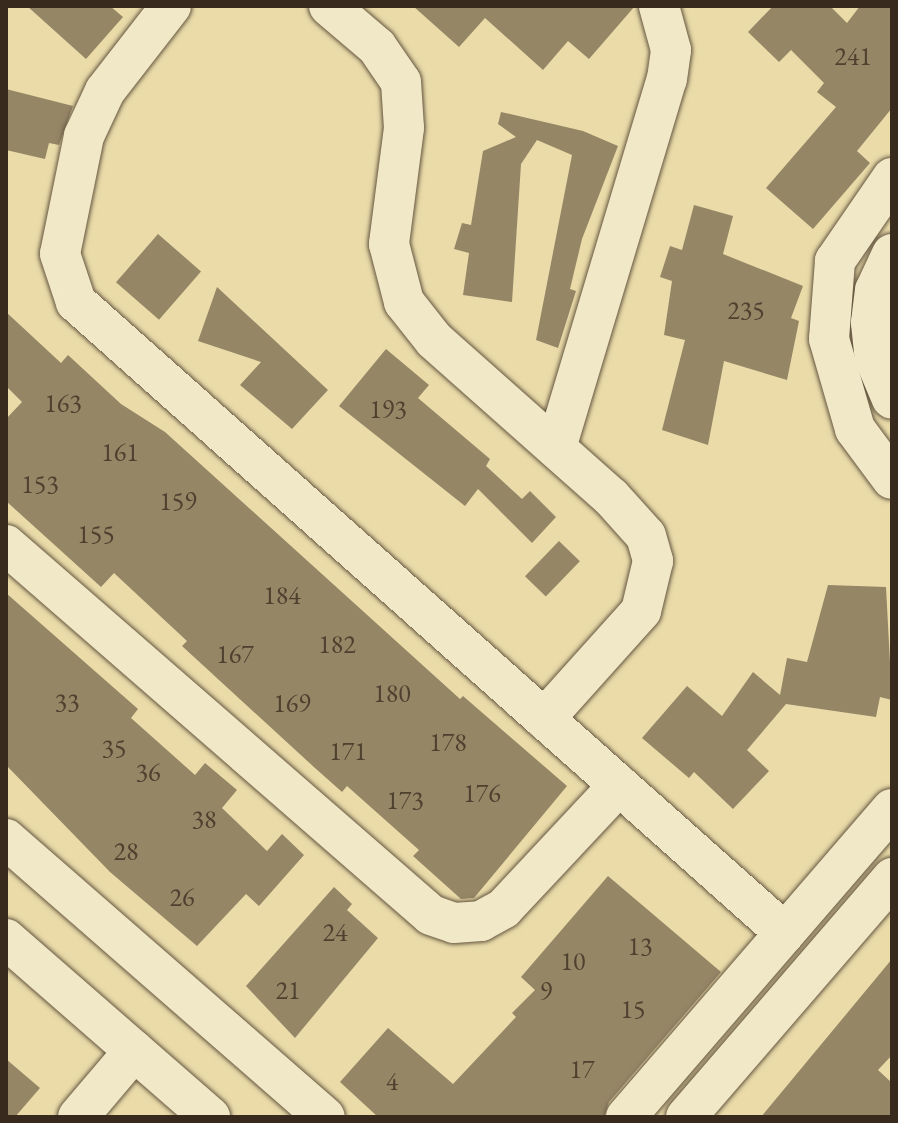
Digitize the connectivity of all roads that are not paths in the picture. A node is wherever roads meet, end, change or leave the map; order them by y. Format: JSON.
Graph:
{"nodes":[{"id":1,"x":171,"y":6,"type":"edge"},
{"id":2,"x":329,"y":6,"type":"edge"},
{"id":3,"x":659,"y":6,"type":"edge"},
{"id":4,"x":892,"y":178,"type":"edge"},
{"id":5,"x":892,"y":254,"type":"edge"},
{"id":6,"x":892,"y":399,"type":"edge"},
{"id":7,"x":556,"y":448,"type":"junction"},
{"id":8,"x":892,"y":479,"type":"edge"},
{"id":9,"x":6,"y":545,"type":"edge"},
{"id":10,"x":544,"y":719,"type":"junction"},
{"id":11,"x":619,"y":785,"type":"junction"},
{"id":12,"x":892,"y":809,"type":"edge"},
{"id":13,"x":6,"y":839,"type":"edge"},
{"id":14,"x":892,"y":878,"type":"edge"},
{"id":15,"x":785,"y":933,"type":"junction"},
{"id":16,"x":6,"y":939,"type":"edge"},
{"id":17,"x":134,"y":1051,"type":"junction"},
{"id":18,"x":78,"y":1117,"type":"edge"},
{"id":19,"x":210,"y":1117,"type":"edge"},
{"id":20,"x":325,"y":1117,"type":"edge"},
{"id":21,"x":626,"y":1117,"type":"edge"},
{"id":22,"x":686,"y":1117,"type":"edge"}],
"edges":[{"from":1,"to":10,"type":"street"},
{"from":2,"to":7,"type":"street"},
{"from":3,"to":7,"type":"street"},
{"from":4,"to":8,"type":"street"},
{"from":5,"to":6,"type":"street"},
{"from":7,"to":10,"type":"street"},
{"from":9,"to":11,"type":"street"},
{"from":10,"to":11,"type":"street"},
{"from":11,"to":15,"type":"street"},
{"from":12,"to":15,"type":"street"},
{"from":13,"to":20,"type":"street"},
{"from":14,"to":22,"type":"street"},
{"from":15,"to":21,"type":"street"},
{"from":16,"to":17,"type":"street"},
{"from":17,"to":18,"type":"street"},
{"from":17,"to":19,"type":"street"}]}
